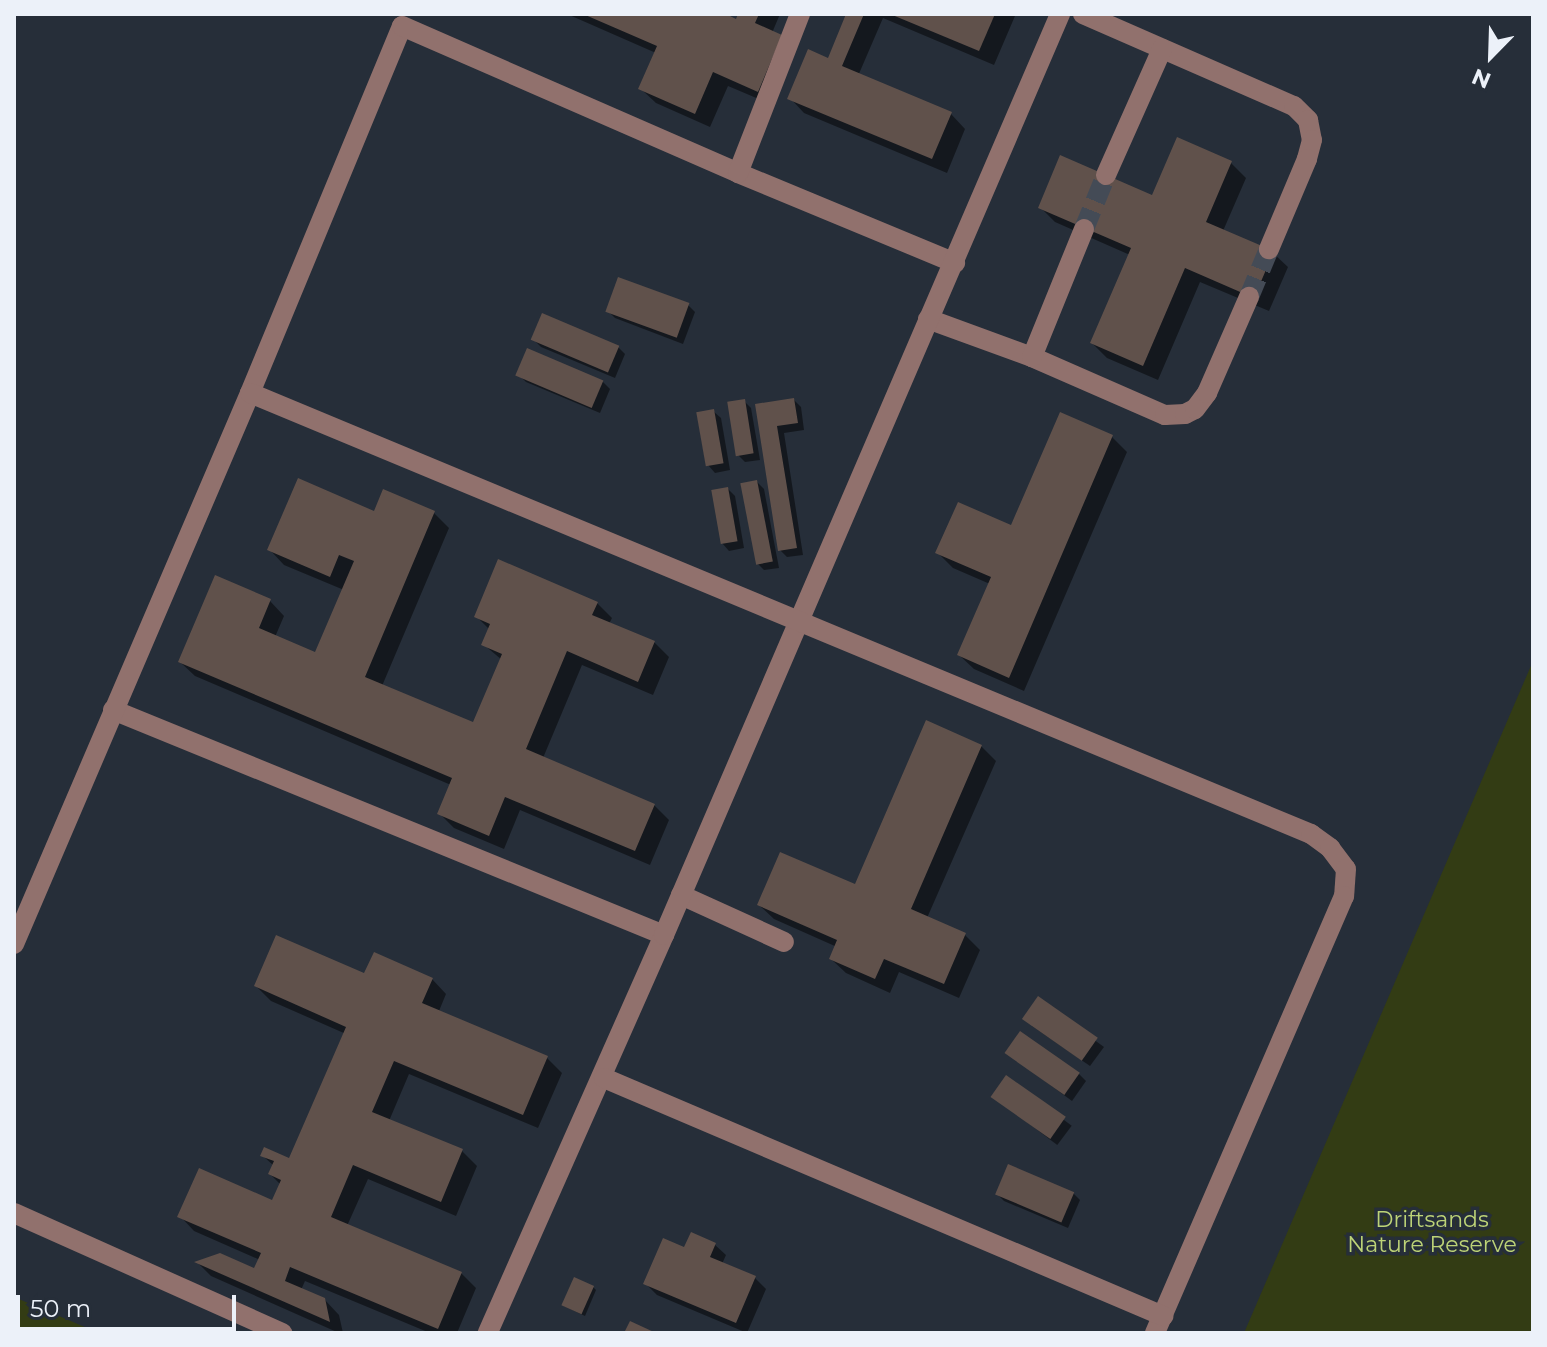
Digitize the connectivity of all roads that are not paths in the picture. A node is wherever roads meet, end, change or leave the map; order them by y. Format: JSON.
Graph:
{"nodes":[{"id":1,"x":800,"y":14,"type":"edge"},
{"id":2,"x":1060,"y":14,"type":"edge"},
{"id":3,"x":1083,"y":14,"type":"edge"},
{"id":4,"x":404,"y":20,"type":"edge"},
{"id":5,"x":1162,"y":49,"type":"junction"},
{"id":6,"x":738,"y":173,"type":"junction"},
{"id":7,"x":1106,"y":175,"type":"tunnel mouth"},
{"id":8,"x":1084,"y":229,"type":"tunnel mouth"},
{"id":9,"x":1269,"y":249,"type":"tunnel mouth"},
{"id":10,"x":955,"y":263,"type":"junction"},
{"id":11,"x":1249,"y":297,"type":"tunnel mouth"},
{"id":12,"x":928,"y":319,"type":"junction"},
{"id":13,"x":1032,"y":357,"type":"junction"},
{"id":14,"x":250,"y":393,"type":"junction"},
{"id":15,"x":800,"y":620,"type":"junction"},
{"id":16,"x":113,"y":710,"type":"junction"},
{"id":17,"x":681,"y":895,"type":"junction"},
{"id":18,"x":664,"y":935,"type":"junction"},
{"id":19,"x":784,"y":942,"type":"dead end"},
{"id":20,"x":14,"y":944,"type":"edge"},
{"id":21,"x":604,"y":1078,"type":"junction"},
{"id":22,"x":14,"y":1213,"type":"edge"},
{"id":23,"x":1159,"y":1324,"type":"edge"},
{"id":24,"x":282,"y":1333,"type":"edge"},
{"id":25,"x":488,"y":1333,"type":"edge"}],
"edges":[{"from":1,"to":6,"type":"lane"},
{"from":2,"to":10,"type":"lane"},
{"from":3,"to":5,"type":"lane"},
{"from":4,"to":6,"type":"lane"},
{"from":4,"to":14,"type":"lane"},
{"from":5,"to":7,"type":"lane"},
{"from":5,"to":9,"type":"lane"},
{"from":6,"to":10,"type":"lane"},
{"from":8,"to":13,"type":"lane"},
{"from":10,"to":12,"type":"lane"},
{"from":11,"to":13,"type":"lane"},
{"from":12,"to":13,"type":"lane"},
{"from":12,"to":15,"type":"lane"},
{"from":14,"to":15,"type":"lane"},
{"from":14,"to":16,"type":"lane"},
{"from":15,"to":17,"type":"lane"},
{"from":15,"to":23,"type":"lane"},
{"from":16,"to":18,"type":"lane"},
{"from":16,"to":20,"type":"lane"},
{"from":17,"to":18,"type":"lane"},
{"from":17,"to":19,"type":"lane"},
{"from":18,"to":21,"type":"lane"},
{"from":21,"to":23,"type":"lane"},
{"from":21,"to":25,"type":"lane"},
{"from":22,"to":24,"type":"lane"}]}
